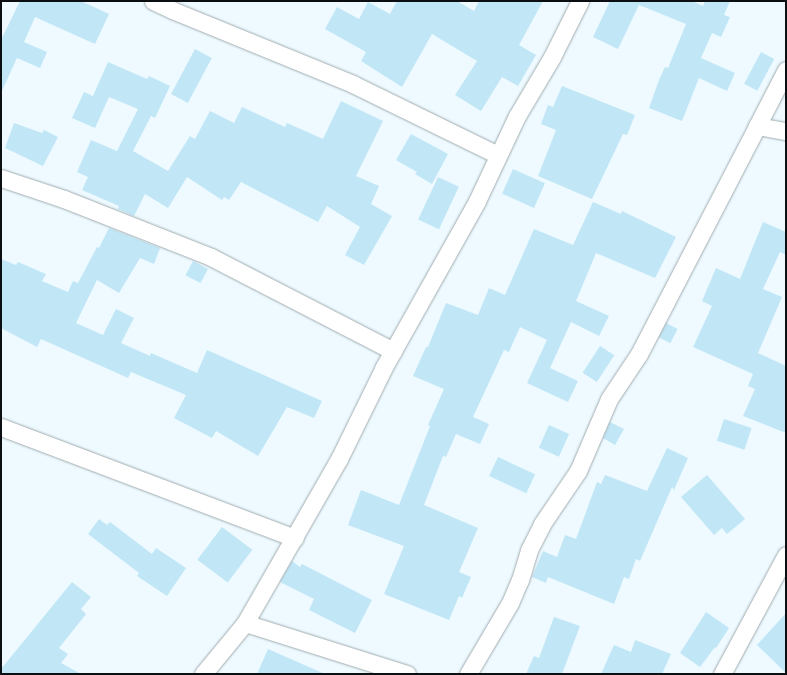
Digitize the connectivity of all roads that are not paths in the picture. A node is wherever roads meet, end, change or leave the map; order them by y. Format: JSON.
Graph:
{"nodes":[{"id":1,"x":153,"y":1,"type":"edge"},
{"id":2,"x":580,"y":1,"type":"edge"},
{"id":3,"x":786,"y":70,"type":"edge"},
{"id":4,"x":757,"y":126,"type":"junction"},
{"id":5,"x":786,"y":131,"type":"edge"},
{"id":6,"x":498,"y":154,"type":"junction"},
{"id":7,"x":1,"y":178,"type":"edge"},
{"id":8,"x":393,"y":351,"type":"junction"},
{"id":9,"x":1,"y":427,"type":"edge"},
{"id":10,"x":295,"y":538,"type":"junction"},
{"id":11,"x":786,"y":555,"type":"edge"},
{"id":12,"x":245,"y":623,"type":"junction"},
{"id":13,"x":203,"y":674,"type":"edge"},
{"id":14,"x":407,"y":674,"type":"edge"},
{"id":15,"x":468,"y":674,"type":"edge"},
{"id":16,"x":722,"y":674,"type":"edge"}],
"edges":[{"from":1,"to":6,"type":"street"},
{"from":2,"to":6,"type":"street"},
{"from":3,"to":4,"type":"street"},
{"from":4,"to":5,"type":"street"},
{"from":4,"to":15,"type":"street"},
{"from":6,"to":8,"type":"street"},
{"from":7,"to":8,"type":"street"},
{"from":8,"to":10,"type":"street"},
{"from":9,"to":10,"type":"street"},
{"from":10,"to":12,"type":"street"},
{"from":11,"to":16,"type":"street"},
{"from":12,"to":13,"type":"street"},
{"from":12,"to":14,"type":"street"}]}
